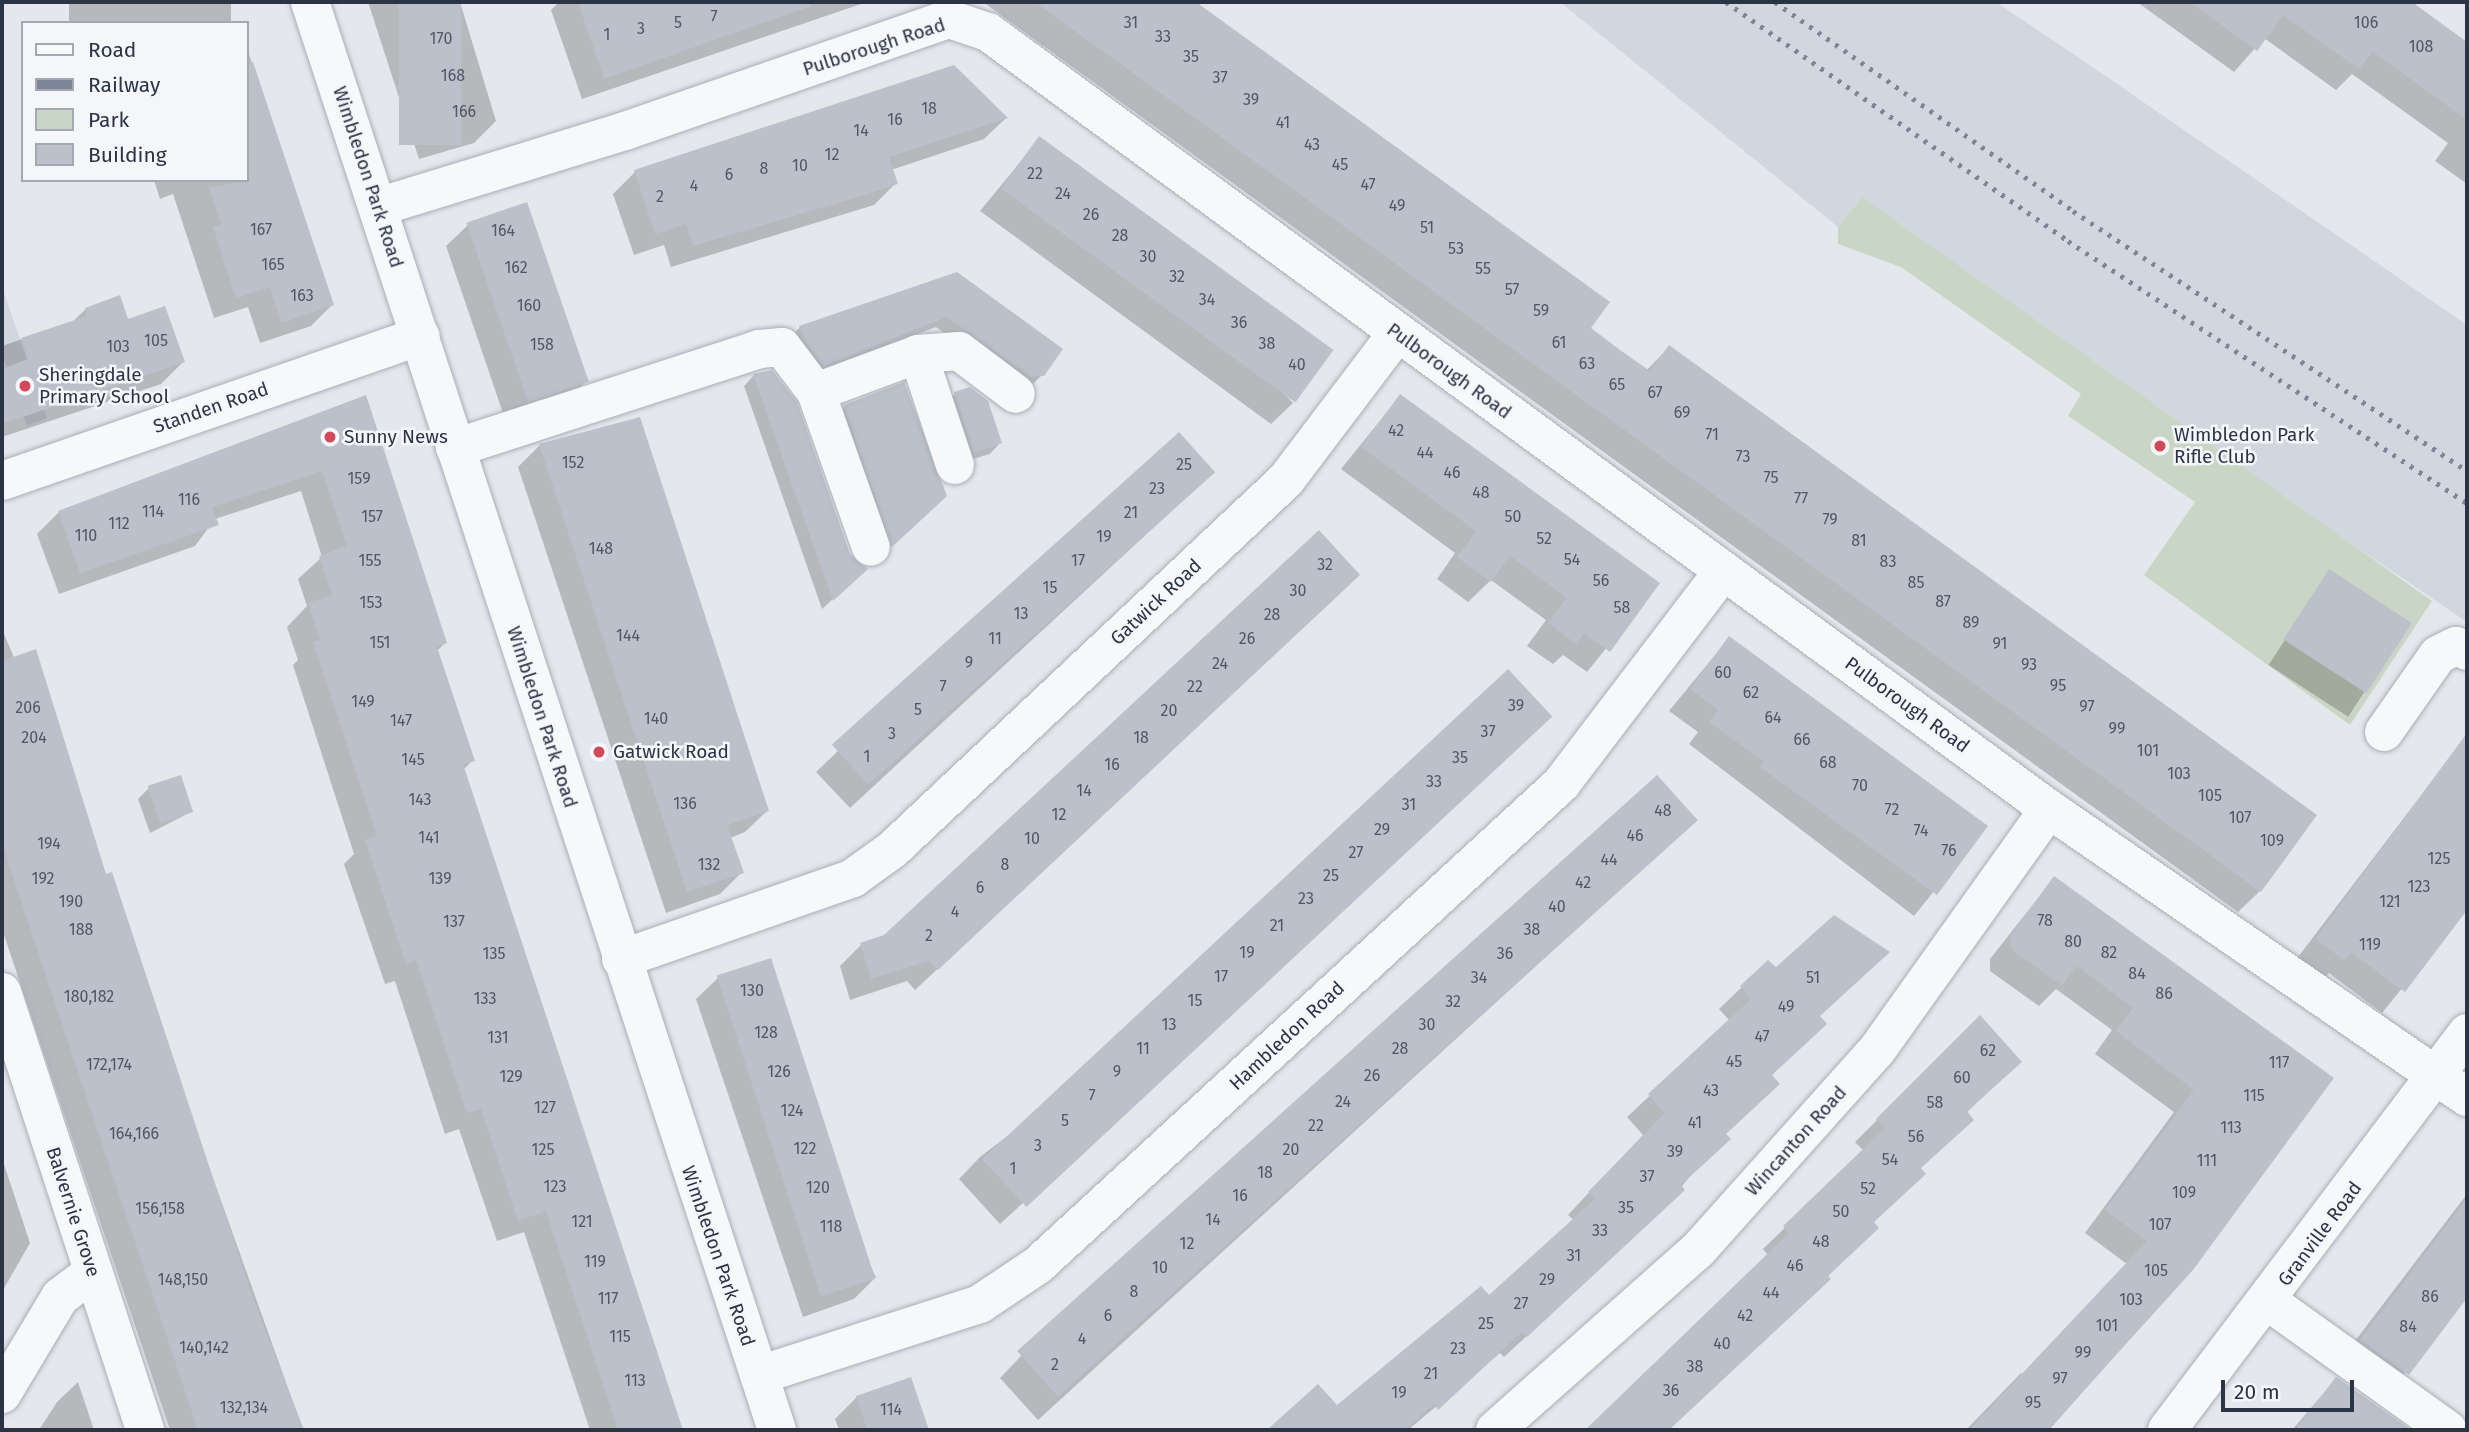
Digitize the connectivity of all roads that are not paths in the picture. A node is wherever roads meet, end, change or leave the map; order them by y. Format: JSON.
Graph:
{"nodes":[{"id":1,"x":310,"y":2,"type":"edge"},
{"id":2,"x":378,"y":207,"type":"junction"},
{"id":3,"x":1397,"y":333,"type":"junction"},
{"id":4,"x":421,"y":336,"type":"junction"},
{"id":5,"x":918,"y":354,"type":"junction"},
{"id":6,"x":816,"y":392,"type":"junction"},
{"id":7,"x":1016,"y":394,"type":"dead end"},
{"id":8,"x":455,"y":448,"type":"junction"},
{"id":9,"x":955,"y":465,"type":"dead end"},
{"id":10,"x":2,"y":481,"type":"edge"},
{"id":11,"x":871,"y":547,"type":"dead end"},
{"id":12,"x":1723,"y":571,"type":"junction"},
{"id":13,"x":2467,"y":652,"type":"edge"},
{"id":14,"x":2384,"y":732,"type":"dead end"},
{"id":15,"x":2049,"y":809,"type":"junction"},
{"id":16,"x":621,"y":959,"type":"junction"},
{"id":17,"x":2,"y":992,"type":"edge"},
{"id":18,"x":2467,"y":1033,"type":"edge"},
{"id":19,"x":2452,"y":1087,"type":"edge"},
{"id":20,"x":92,"y":1273,"type":"junction"},
{"id":21,"x":2269,"y":1302,"type":"junction"},
{"id":22,"x":759,"y":1375,"type":"junction"},
{"id":23,"x":2,"y":1394,"type":"edge"},
{"id":24,"x":145,"y":1430,"type":"edge"},
{"id":25,"x":777,"y":1430,"type":"edge"},
{"id":26,"x":1495,"y":1430,"type":"edge"},
{"id":27,"x":2167,"y":1430,"type":"edge"},
{"id":28,"x":2448,"y":1430,"type":"edge"}],
"edges":[{"from":1,"to":2,"type":"street","name":"Wimbledon Park Road"},
{"from":2,"to":3,"type":"street","name":"Pulborough Road"},
{"from":2,"to":4,"type":"street","name":"Wimbledon Park Road"},
{"from":3,"to":12,"type":"street","name":"Pulborough Road"},
{"from":3,"to":16,"type":"street","name":"Gatwick Road"},
{"from":4,"to":8,"type":"street","name":"Wimbledon Park Road"},
{"from":4,"to":10,"type":"street","name":"Standen Road"},
{"from":5,"to":6,"type":"street"},
{"from":5,"to":7,"type":"street"},
{"from":5,"to":9,"type":"street"},
{"from":6,"to":8,"type":"street"},
{"from":6,"to":11,"type":"street"},
{"from":8,"to":16,"type":"street","name":"Wimbledon Park Road"},
{"from":12,"to":15,"type":"street","name":"Pulborough Road"},
{"from":12,"to":22,"type":"street","name":"Hambledon Road"},
{"from":13,"to":14,"type":"street"},
{"from":15,"to":19,"type":"street","name":"Pulborough Road"},
{"from":15,"to":26,"type":"street","name":"Wincanton Road"},
{"from":16,"to":22,"type":"street","name":"Wimbledon Park Road"},
{"from":17,"to":20,"type":"street","name":"Balvernie Grove"},
{"from":18,"to":19,"type":"street","name":"Granville Road"},
{"from":19,"to":21,"type":"street","name":"Granville Road"},
{"from":20,"to":23,"type":"street"},
{"from":20,"to":24,"type":"street","name":"Balvernie Grove"},
{"from":21,"to":27,"type":"street","name":"Granville Road"},
{"from":21,"to":28,"type":"street"},
{"from":22,"to":25,"type":"street","name":"Wimbledon Park Road"}]}
